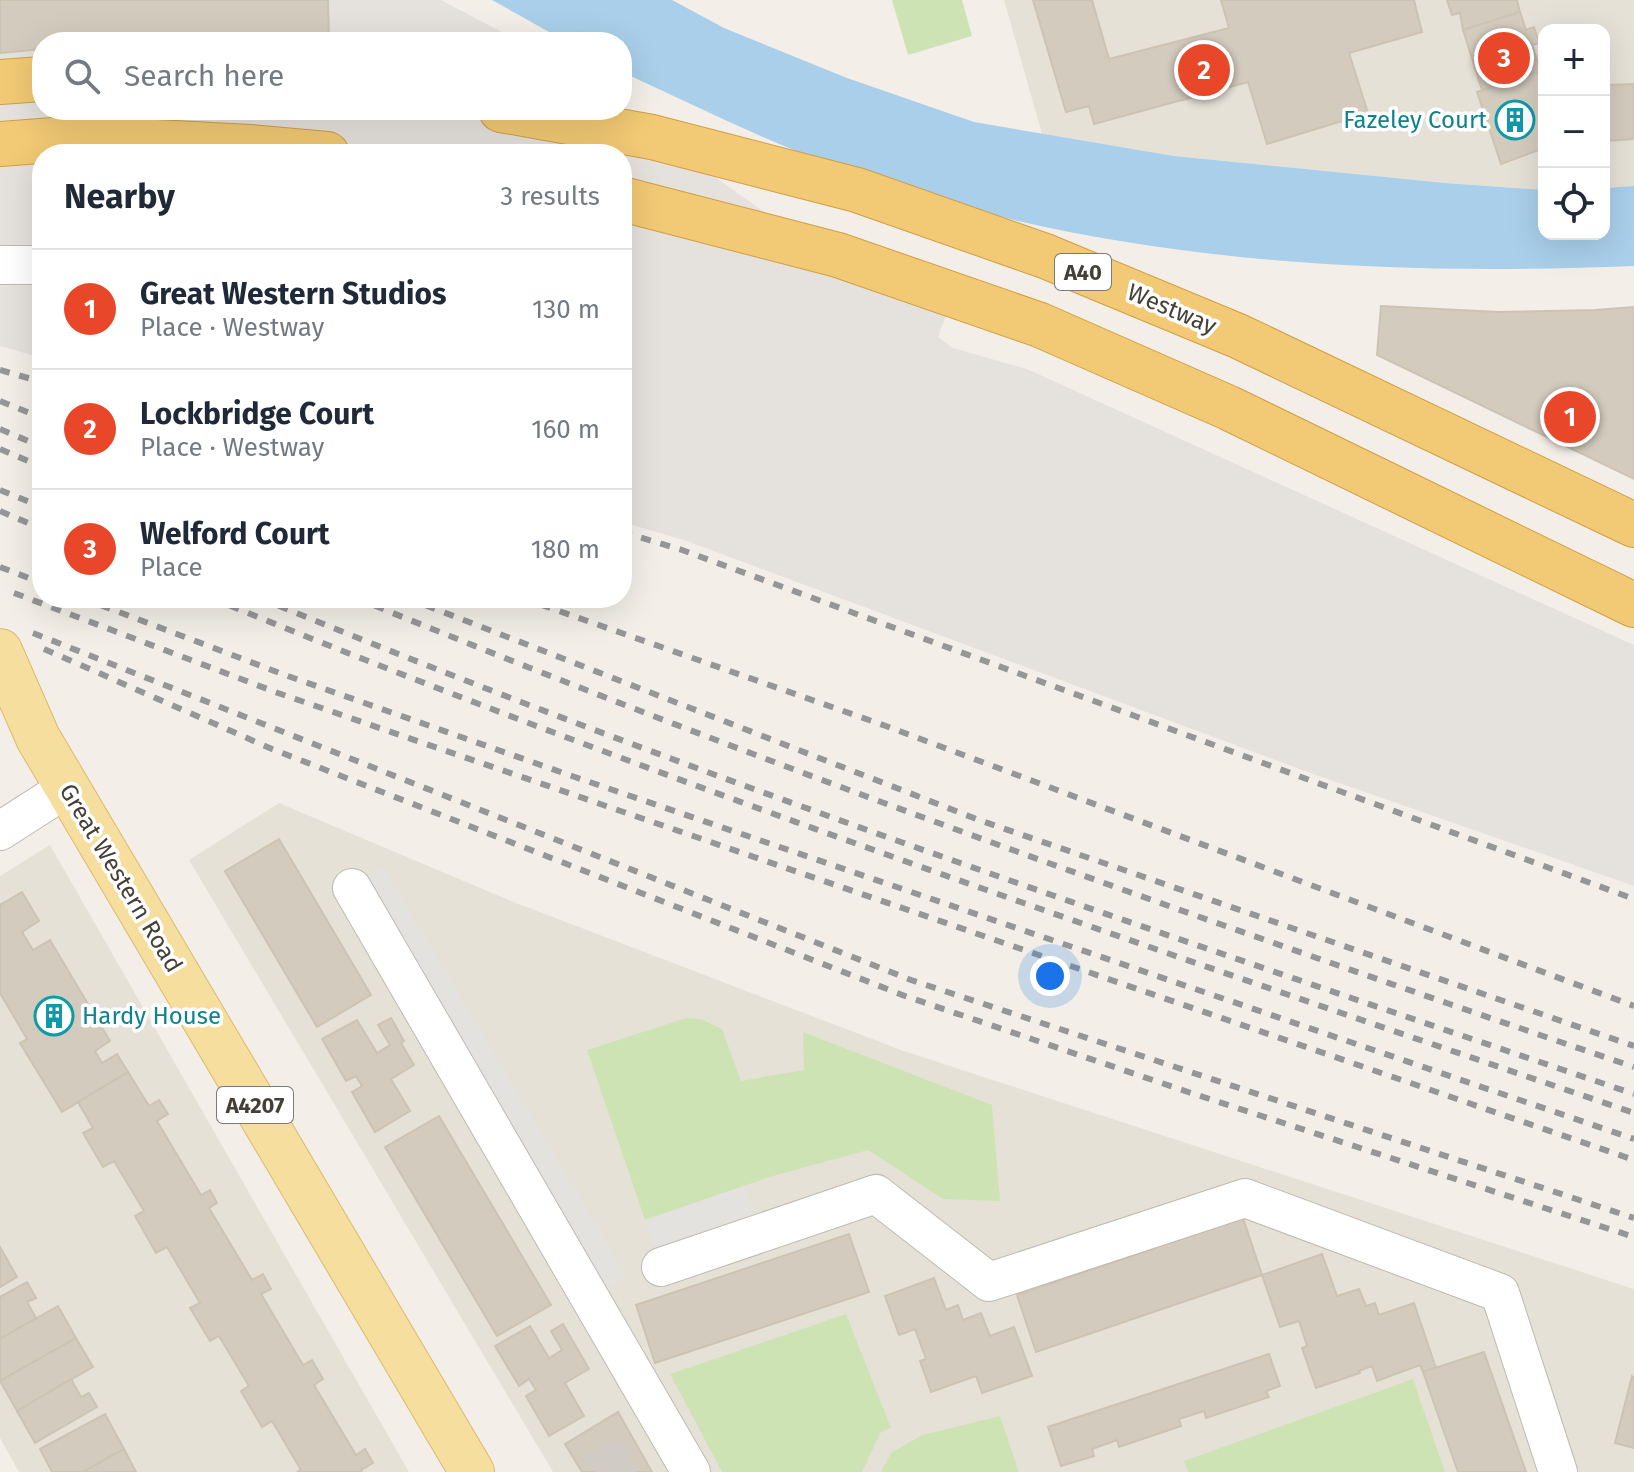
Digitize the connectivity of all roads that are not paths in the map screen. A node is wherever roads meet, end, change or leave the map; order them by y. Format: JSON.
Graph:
{"nodes":[{"id":1,"x":32,"y":80,"type":"edge"},
{"id":2,"x":0,"y":82,"type":"edge"},
{"id":3,"x":557,"y":120,"type":"edge"},
{"id":4,"x":0,"y":144,"type":"edge"},
{"id":5,"x":193,"y":144,"type":"edge"},
{"id":6,"x":632,"y":202,"type":"edge"},
{"id":7,"x":0,"y":265,"type":"edge"},
{"id":8,"x":32,"y":265,"type":"edge"},
{"id":9,"x":1634,"y":525,"type":"edge"},
{"id":10,"x":1634,"y":605,"type":"edge"},
{"id":11,"x":0,"y":651,"type":"edge"},
{"id":12,"x":67,"y":788,"type":"junction"},
{"id":13,"x":0,"y":831,"type":"edge"},
{"id":14,"x":352,"y":888,"type":"dead end"},
{"id":15,"x":661,"y":1267,"type":"dead end"},
{"id":16,"x":472,"y":1472,"type":"edge"},
{"id":17,"x":691,"y":1472,"type":"edge"},
{"id":18,"x":1558,"y":1472,"type":"edge"}],
"edges":[{"from":1,"to":2,"type":"highway"},
{"from":3,"to":9,"type":"highway","name":"Westway","number":"A40"},
{"from":4,"to":5,"type":"highway"},
{"from":6,"to":10,"type":"highway"},
{"from":7,"to":8,"type":"street"},
{"from":11,"to":12,"type":"main road","name":"Great Western Road","number":"A4207"},
{"from":12,"to":13,"type":"street"},
{"from":12,"to":16,"type":"main road","name":"Great Western Road","number":"A4207"},
{"from":14,"to":17,"type":"street"},
{"from":15,"to":18,"type":"street"}]}
